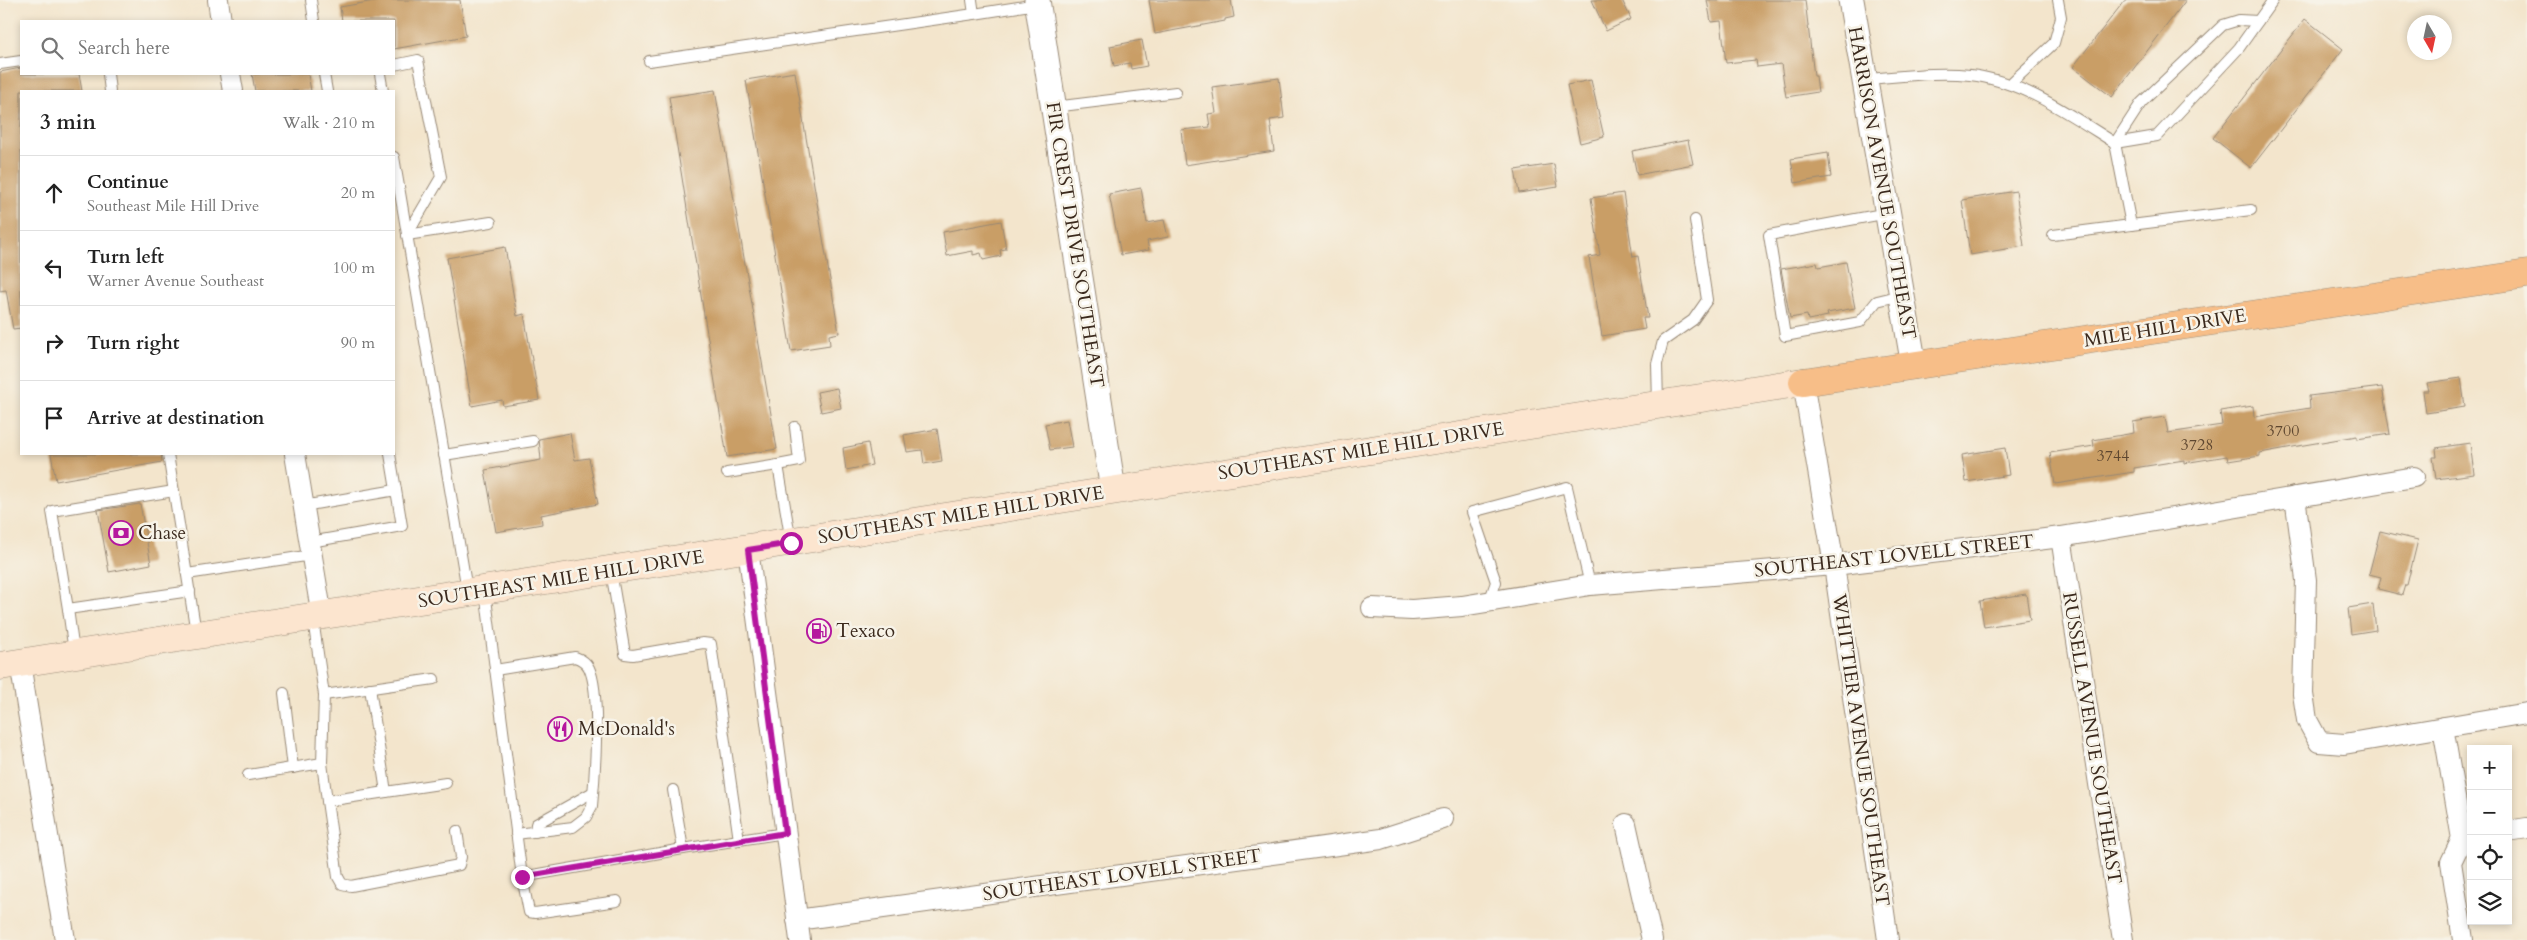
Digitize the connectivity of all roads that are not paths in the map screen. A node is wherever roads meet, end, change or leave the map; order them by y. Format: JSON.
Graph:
{"nodes":[{"id":1,"x":218,"y":0,"type":"edge"},
{"id":2,"x":311,"y":0,"type":"edge"},
{"id":3,"x":972,"y":0,"type":"edge"},
{"id":4,"x":1851,"y":0,"type":"edge"},
{"id":5,"x":2058,"y":0,"type":"edge"},
{"id":6,"x":2066,"y":0,"type":"edge"},
{"id":7,"x":2273,"y":0,"type":"edge"},
{"id":8,"x":1038,"y":2,"type":"edge"},
{"id":9,"x":974,"y":14,"type":"junction"},
{"id":10,"x":2061,"y":17,"type":"junction"},
{"id":11,"x":221,"y":20,"type":"edge"},
{"id":12,"x":314,"y":20,"type":"edge"},
{"id":13,"x":2258,"y":21,"type":"junction"},
{"id":14,"x":20,"y":61,"type":"edge"},
{"id":15,"x":649,"y":61,"type":"dead end"},
{"id":16,"x":0,"y":64,"type":"edge"},
{"id":17,"x":395,"y":64,"type":"edge"},
{"id":18,"x":108,"y":75,"type":"edge"},
{"id":19,"x":230,"y":75,"type":"edge"},
{"id":20,"x":324,"y":75,"type":"edge"},
{"id":21,"x":380,"y":75,"type":"edge"},
{"id":22,"x":1865,"y":80,"type":"junction"},
{"id":23,"x":2010,"y":84,"type":"junction"},
{"id":24,"x":110,"y":90,"type":"edge"},
{"id":25,"x":233,"y":90,"type":"edge"},
{"id":26,"x":327,"y":90,"type":"edge"},
{"id":27,"x":383,"y":90,"type":"edge"},
{"id":28,"x":1176,"y":92,"type":"dead end"},
{"id":29,"x":1054,"y":107,"type":"junction"},
{"id":30,"x":2115,"y":143,"type":"junction"},
{"id":31,"x":395,"y":163,"type":"edge"},
{"id":32,"x":2251,"y":210,"type":"dead end"},
{"id":33,"x":1888,"y":213,"type":"junction"},
{"id":34,"x":1695,"y":220,"type":"dead end"},
{"id":35,"x":491,"y":222,"type":"dead end"},
{"id":36,"x":2131,"y":225,"type":"junction"},
{"id":37,"x":407,"y":235,"type":"junction"},
{"id":38,"x":2053,"y":235,"type":"dead end"},
{"id":39,"x":2527,"y":274,"type":"edge"},
{"id":40,"x":1902,"y":295,"type":"junction"},
{"id":41,"x":1914,"y":366,"type":"junction"},
{"id":42,"x":1803,"y":382,"type":"junction"},
{"id":43,"x":1658,"y":405,"type":"junction"},
{"id":44,"x":794,"y":427,"type":"dead end"},
{"id":45,"x":532,"y":441,"type":"dead end"},
{"id":46,"x":168,"y":455,"type":"edge"},
{"id":47,"x":295,"y":455,"type":"edge"},
{"id":48,"x":390,"y":455,"type":"edge"},
{"id":49,"x":444,"y":455,"type":"junction"},
{"id":50,"x":778,"y":465,"type":"junction"},
{"id":51,"x":728,"y":473,"type":"dead end"},
{"id":52,"x":2414,"y":477,"type":"dead end"},
{"id":53,"x":174,"y":490,"type":"junction"},
{"id":54,"x":396,"y":490,"type":"junction"},
{"id":55,"x":1113,"y":490,"type":"junction"},
{"id":56,"x":2295,"y":497,"type":"junction"},
{"id":57,"x":303,"y":506,"type":"junction"},
{"id":58,"x":2061,"y":537,"type":"junction"},
{"id":59,"x":791,"y":543,"type":"junction"},
{"id":60,"x":310,"y":548,"type":"junction"},
{"id":61,"x":748,"y":550,"type":"junction"},
{"id":62,"x":1834,"y":564,"type":"junction"},
{"id":63,"x":611,"y":570,"type":"junction"},
{"id":64,"x":187,"y":574,"type":"junction"},
{"id":65,"x":1590,"y":585,"type":"junction"},
{"id":66,"x":190,"y":591,"type":"junction"},
{"id":67,"x":476,"y":592,"type":"junction"},
{"id":68,"x":1489,"y":602,"type":"junction"},
{"id":69,"x":1372,"y":608,"type":"dead end"},
{"id":70,"x":68,"y":609,"type":"junction"},
{"id":71,"x":318,"y":618,"type":"junction"},
{"id":72,"x":197,"y":637,"type":"junction"},
{"id":73,"x":74,"y":655,"type":"junction"},
{"id":74,"x":10,"y":665,"type":"edge"},
{"id":75,"x":495,"y":670,"type":"junction"},
{"id":76,"x":434,"y":678,"type":"dead end"},
{"id":77,"x":370,"y":688,"type":"junction"},
{"id":78,"x":284,"y":693,"type":"dead end"},
{"id":79,"x":324,"y":695,"type":"junction"},
{"id":80,"x":2527,"y":712,"type":"edge"},
{"id":81,"x":2443,"y":727,"type":"junction"},
{"id":82,"x":322,"y":763,"type":"junction"},
{"id":83,"x":293,"y":768,"type":"junction"},
{"id":84,"x":248,"y":776,"type":"dead end"},
{"id":85,"x":446,"y":783,"type":"dead end"},
{"id":86,"x":673,"y":790,"type":"dead end"},
{"id":87,"x":386,"y":792,"type":"junction"},
{"id":88,"x":593,"y":792,"type":"junction"},
{"id":89,"x":327,"y":801,"type":"junction"},
{"id":90,"x":1444,"y":819,"type":"dead end"},
{"id":91,"x":1626,"y":824,"type":"dead end"},
{"id":92,"x":2527,"y":828,"type":"edge"},
{"id":93,"x":2512,"y":830,"type":"edge"},
{"id":94,"x":457,"y":831,"type":"dead end"},
{"id":95,"x":535,"y":832,"type":"junction"},
{"id":96,"x":785,"y":833,"type":"junction"},
{"id":97,"x":516,"y":834,"type":"junction"},
{"id":98,"x":2466,"y":838,"type":"edge"},
{"id":99,"x":739,"y":840,"type":"junction"},
{"id":100,"x":683,"y":849,"type":"junction"},
{"id":101,"x":522,"y":877,"type":"junction"},
{"id":102,"x":617,"y":901,"type":"dead end"},
{"id":103,"x":799,"y":930,"type":"edge"},
{"id":104,"x":65,"y":940,"type":"edge"},
{"id":105,"x":1652,"y":940,"type":"edge"},
{"id":106,"x":1888,"y":940,"type":"edge"},
{"id":107,"x":2123,"y":940,"type":"edge"},
{"id":108,"x":2463,"y":940,"type":"edge"}],
"edges":[{"from":1,"to":11,"type":"street"},
{"from":2,"to":12,"type":"lane"},
{"from":3,"to":9,"type":"lane"},
{"from":4,"to":22,"type":"street","name":"HARRISON AVENUE SOUTHEAST"},
{"from":5,"to":10,"type":"lane"},
{"from":6,"to":10,"type":"lane"},
{"from":7,"to":13,"type":"lane"},
{"from":8,"to":9,"type":"lane"},
{"from":8,"to":29,"type":"street","name":"FIR CREST DRIVE SOUTHEAST"},
{"from":9,"to":15,"type":"lane"},
{"from":10,"to":23,"type":"lane"},
{"from":13,"to":30,"type":"lane"},
{"from":13,"to":30,"type":"lane"},
{"from":14,"to":16,"type":"lane"},
{"from":17,"to":37,"type":"lane"},
{"from":18,"to":24,"type":"lane"},
{"from":19,"to":25,"type":"street"},
{"from":20,"to":26,"type":"lane"},
{"from":21,"to":27,"type":"lane"},
{"from":22,"to":23,"type":"lane"},
{"from":22,"to":33,"type":"street","name":"HARRISON AVENUE SOUTHEAST"},
{"from":23,"to":30,"type":"lane"},
{"from":28,"to":29,"type":"lane"},
{"from":29,"to":55,"type":"street","name":"FIR CREST DRIVE SOUTHEAST"},
{"from":30,"to":36,"type":"lane"},
{"from":31,"to":37,"type":"lane"},
{"from":32,"to":36,"type":"lane"},
{"from":33,"to":40,"type":"street","name":"HARRISON AVENUE SOUTHEAST"},
{"from":33,"to":40,"type":"lane"},
{"from":34,"to":43,"type":"lane"},
{"from":35,"to":37,"type":"lane"},
{"from":36,"to":38,"type":"lane"},
{"from":37,"to":49,"type":"lane"},
{"from":39,"to":41,"type":"main road","name":"MILE HILL DRIVE"},
{"from":40,"to":41,"type":"street","name":"HARRISON AVENUE SOUTHEAST"},
{"from":41,"to":42,"type":"main road","name":"MILE HILL DRIVE"},
{"from":42,"to":43,"type":"main road","name":"SOUTHEAST MILE HILL DRIVE"},
{"from":42,"to":62,"type":"street","name":"WHITTIER AVENUE SOUTHEAST"},
{"from":43,"to":55,"type":"main road","name":"SOUTHEAST MILE HILL DRIVE"},
{"from":44,"to":50,"type":"lane"},
{"from":45,"to":49,"type":"lane"},
{"from":46,"to":53,"type":"lane"},
{"from":47,"to":57,"type":"street"},
{"from":48,"to":54,"type":"lane"},
{"from":49,"to":67,"type":"lane"},
{"from":50,"to":51,"type":"lane"},
{"from":50,"to":59,"type":"lane"},
{"from":52,"to":56,"type":"street","name":"SOUTHEAST LOVELL STREET"},
{"from":53,"to":64,"type":"lane"},
{"from":53,"to":70,"type":"lane"},
{"from":54,"to":57,"type":"lane"},
{"from":54,"to":60,"type":"lane"},
{"from":55,"to":59,"type":"main road","name":"SOUTHEAST MILE HILL DRIVE"},
{"from":56,"to":58,"type":"street","name":"SOUTHEAST LOVELL STREET"},
{"from":56,"to":81,"type":"street"},
{"from":57,"to":60,"type":"street"},
{"from":58,"to":62,"type":"street","name":"SOUTHEAST LOVELL STREET"},
{"from":58,"to":107,"type":"street","name":"RUSSELL AVENUE SOUTHEAST"},
{"from":59,"to":61,"type":"main road","name":"SOUTHEAST MILE HILL DRIVE"},
{"from":60,"to":64,"type":"lane"},
{"from":60,"to":71,"type":"street"},
{"from":61,"to":63,"type":"main road","name":"SOUTHEAST MILE HILL DRIVE"},
{"from":61,"to":96,"type":"street"},
{"from":62,"to":65,"type":"street","name":"SOUTHEAST LOVELL STREET"},
{"from":62,"to":106,"type":"street","name":"WHITTIER AVENUE SOUTHEAST"},
{"from":63,"to":67,"type":"main road","name":"SOUTHEAST MILE HILL DRIVE"},
{"from":63,"to":99,"type":"lane"},
{"from":64,"to":66,"type":"lane"},
{"from":65,"to":68,"type":"street","name":"SOUTHEAST LOVELL STREET"},
{"from":65,"to":68,"type":"lane"},
{"from":66,"to":70,"type":"lane"},
{"from":66,"to":72,"type":"lane"},
{"from":67,"to":71,"type":"main road","name":"SOUTHEAST MILE HILL DRIVE"},
{"from":67,"to":75,"type":"lane"},
{"from":68,"to":69,"type":"street","name":"SOUTHEAST LOVELL STREET"},
{"from":70,"to":73,"type":"lane"},
{"from":71,"to":72,"type":"main road","name":"SOUTHEAST MILE HILL DRIVE"},
{"from":71,"to":79,"type":"lane"},
{"from":72,"to":73,"type":"main road","name":"SOUTHEAST MILE HILL DRIVE"},
{"from":73,"to":74,"type":"main road","name":"SOUTHEAST MILE HILL DRIVE"},
{"from":74,"to":104,"type":"street"},
{"from":75,"to":88,"type":"lane"},
{"from":75,"to":97,"type":"lane"},
{"from":76,"to":77,"type":"lane"},
{"from":77,"to":79,"type":"lane"},
{"from":77,"to":87,"type":"lane"},
{"from":78,"to":83,"type":"lane"},
{"from":79,"to":82,"type":"lane"},
{"from":80,"to":81,"type":"street"},
{"from":81,"to":98,"type":"street"},
{"from":82,"to":83,"type":"lane"},
{"from":82,"to":89,"type":"lane"},
{"from":83,"to":84,"type":"lane"},
{"from":85,"to":87,"type":"lane"},
{"from":86,"to":100,"type":"lane"},
{"from":87,"to":89,"type":"lane"},
{"from":88,"to":95,"type":"lane"},
{"from":88,"to":95,"type":"lane"},
{"from":89,"to":94,"type":"lane"},
{"from":90,"to":103,"type":"street","name":"SOUTHEAST LOVELL STREET"},
{"from":91,"to":105,"type":"street"},
{"from":92,"to":93,"type":"street"},
{"from":95,"to":97,"type":"lane"},
{"from":96,"to":99,"type":"lane"},
{"from":96,"to":103,"type":"street"},
{"from":97,"to":101,"type":"lane"},
{"from":98,"to":108,"type":"street"},
{"from":99,"to":100,"type":"lane"},
{"from":100,"to":101,"type":"lane"},
{"from":101,"to":102,"type":"lane"}]}
